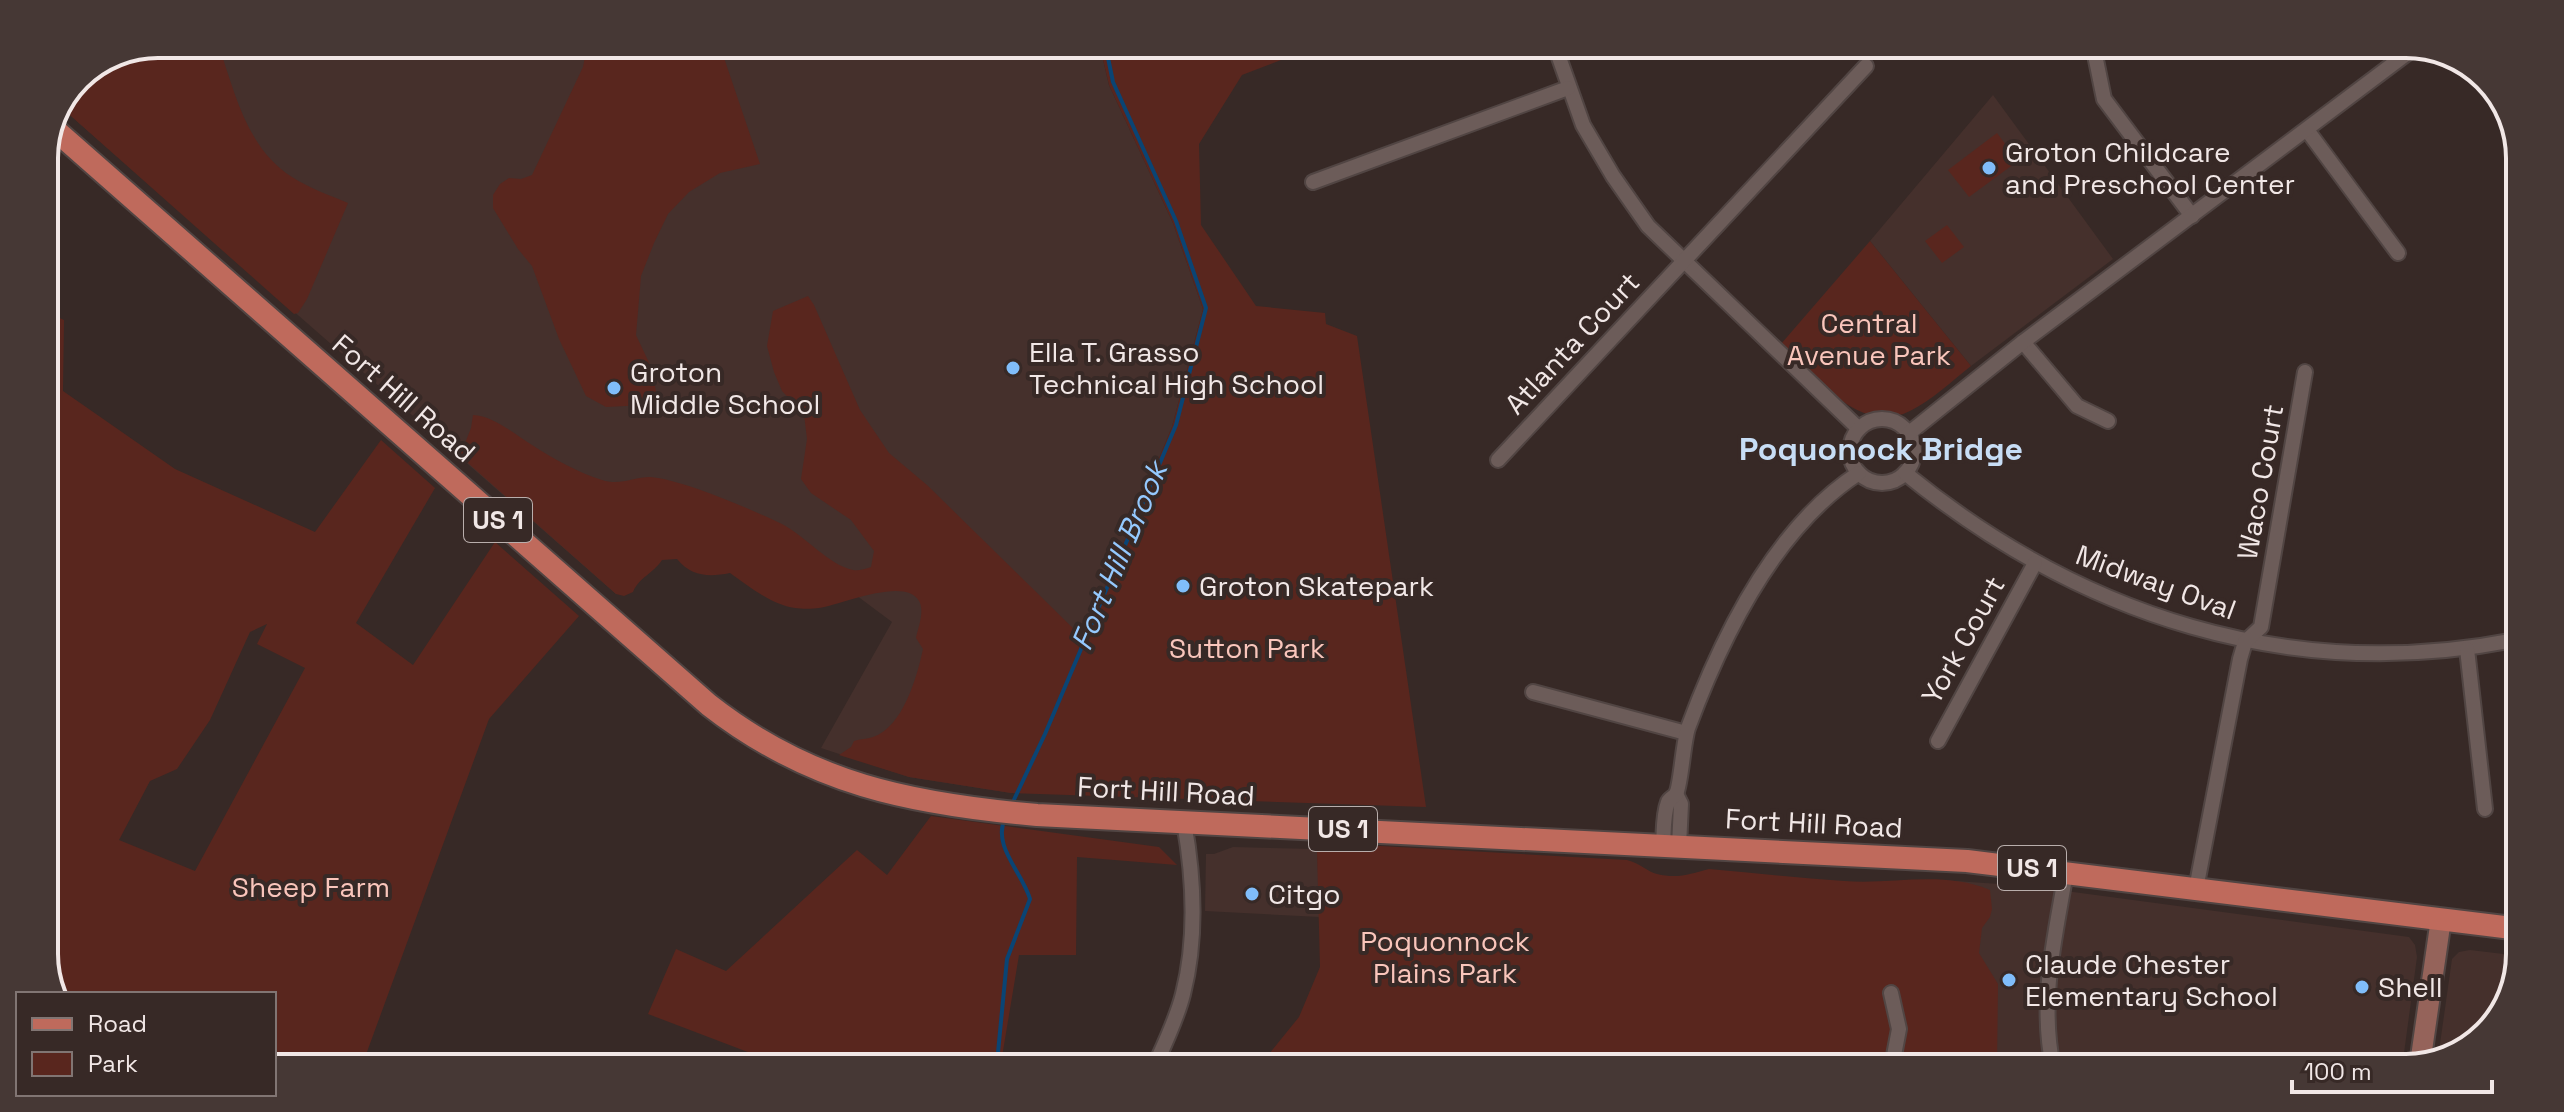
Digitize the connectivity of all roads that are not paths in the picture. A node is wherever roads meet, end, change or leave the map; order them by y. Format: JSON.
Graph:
{"nodes":[{"id":1,"x":1559,"y":58,"type":"edge"},
{"id":2,"x":2096,"y":58,"type":"edge"},
{"id":3,"x":2401,"y":58,"type":"edge"},
{"id":4,"x":1866,"y":66,"type":"dead end"},
{"id":5,"x":1568,"y":88,"type":"junction"},
{"id":6,"x":2307,"y":130,"type":"junction"},
{"id":7,"x":61,"y":135,"type":"edge"},
{"id":8,"x":1313,"y":182,"type":"dead end"},
{"id":9,"x":2192,"y":216,"type":"junction"},
{"id":10,"x":2398,"y":253,"type":"dead end"},
{"id":11,"x":1684,"y":262,"type":"junction"},
{"id":12,"x":2023,"y":342,"type":"junction"},
{"id":13,"x":2305,"y":372,"type":"dead end"},
{"id":14,"x":2108,"y":421,"type":"dead end"},
{"id":15,"x":1859,"y":429,"type":"junction"},
{"id":16,"x":1908,"y":434,"type":"junction"},
{"id":17,"x":1498,"y":460,"type":"dead end"},
{"id":18,"x":1859,"y":473,"type":"junction"},
{"id":19,"x":1905,"y":473,"type":"junction"},
{"id":20,"x":2035,"y":563,"type":"junction"},
{"id":21,"x":2245,"y":642,"type":"junction"},
{"id":22,"x":2506,"y":642,"type":"edge"},
{"id":23,"x":2467,"y":649,"type":"junction"},
{"id":24,"x":1533,"y":692,"type":"dead end"},
{"id":25,"x":1686,"y":733,"type":"junction"},
{"id":26,"x":1938,"y":741,"type":"dead end"},
{"id":27,"x":2485,"y":809,"type":"dead end"},
{"id":28,"x":1184,"y":822,"type":"junction"},
{"id":29,"x":1671,"y":845,"type":"junction"},
{"id":30,"x":2066,"y":872,"type":"junction"},
{"id":31,"x":2196,"y":889,"type":"junction"},
{"id":32,"x":2441,"y":919,"type":"junction"},
{"id":33,"x":2506,"y":927,"type":"edge"},
{"id":34,"x":1891,"y":993,"type":"dead end"},
{"id":35,"x":2422,"y":1053,"type":"edge"},
{"id":36,"x":1160,"y":1054,"type":"edge"},
{"id":37,"x":1894,"y":1054,"type":"edge"},
{"id":38,"x":2051,"y":1054,"type":"edge"}],
"edges":[{"from":1,"to":5,"type":"street"},
{"from":2,"to":9,"type":"street"},
{"from":3,"to":6,"type":"street"},
{"from":4,"to":11,"type":"street","name":"Atlanta Court"},
{"from":5,"to":8,"type":"street"},
{"from":5,"to":11,"type":"street"},
{"from":6,"to":9,"type":"street"},
{"from":6,"to":10,"type":"street"},
{"from":7,"to":28,"type":"main road","name":"Fort Hill Road","number":"US 1"},
{"from":9,"to":12,"type":"street"},
{"from":11,"to":15,"type":"street"},
{"from":11,"to":17,"type":"street","name":"Atlanta Court"},
{"from":12,"to":14,"type":"street"},
{"from":12,"to":16,"type":"street"},
{"from":13,"to":21,"type":"street","name":"Waco Court"},
{"from":15,"to":16,"type":"street"},
{"from":15,"to":18,"type":"street"},
{"from":16,"to":19,"type":"street"},
{"from":18,"to":19,"type":"street"},
{"from":18,"to":25,"type":"street"},
{"from":19,"to":20,"type":"street","name":"Midway Oval"},
{"from":20,"to":21,"type":"street","name":"Midway Oval"},
{"from":20,"to":26,"type":"street","name":"York Court"},
{"from":21,"to":23,"type":"street","name":"Midway Oval"},
{"from":21,"to":31,"type":"street","name":"Waco Court"},
{"from":22,"to":23,"type":"street","name":"Midway Oval"},
{"from":23,"to":27,"type":"street"},
{"from":24,"to":25,"type":"street"},
{"from":25,"to":29,"type":"street"},
{"from":28,"to":29,"type":"main road","name":"Fort Hill Road","number":"US 1"},
{"from":28,"to":36,"type":"street"},
{"from":29,"to":30,"type":"main road","name":"Fort Hill Road","number":"US 1"},
{"from":30,"to":31,"type":"main road","name":"Fort Hill Road","number":"US 1"},
{"from":30,"to":38,"type":"street"},
{"from":31,"to":32,"type":"main road","name":"Fort Hill Road","number":"US 1"},
{"from":32,"to":33,"type":"main road","name":"Fort Hill Road","number":"US 1"},
{"from":32,"to":35,"type":"main road"},
{"from":34,"to":37,"type":"street"}]}
